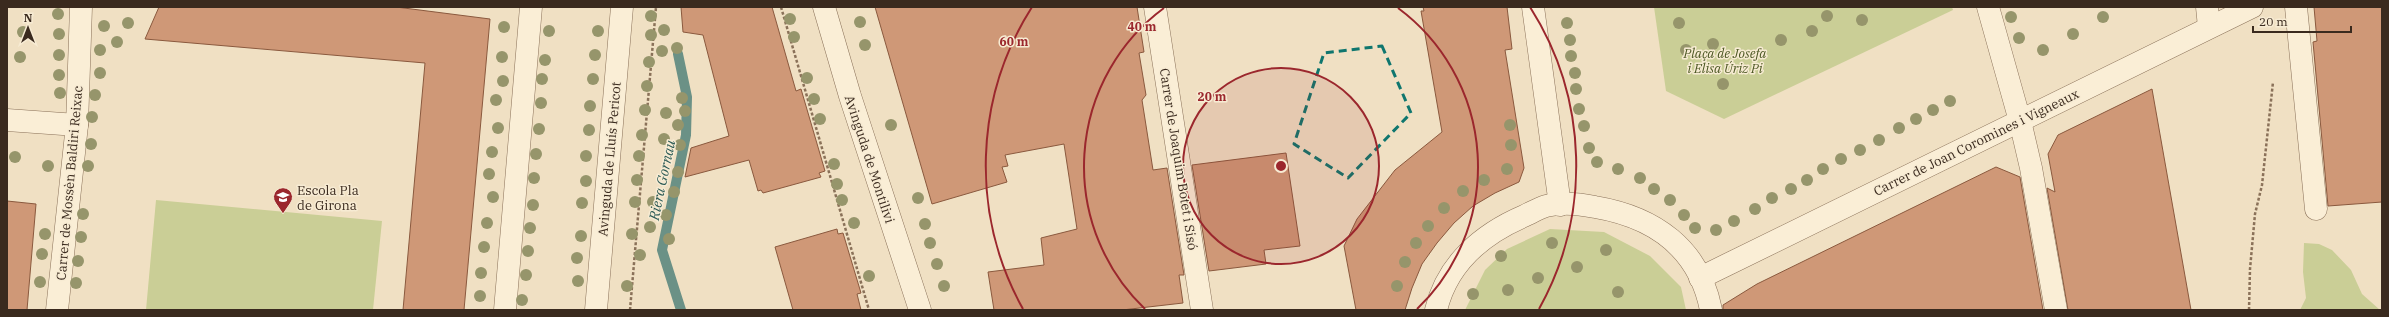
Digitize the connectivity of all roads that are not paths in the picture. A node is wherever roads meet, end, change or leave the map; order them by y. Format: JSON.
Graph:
{"nodes":[{"id":1,"x":81,"y":7,"type":"edge"},
{"id":2,"x":531,"y":7,"type":"edge"},
{"id":3,"x":622,"y":7,"type":"edge"},
{"id":4,"x":824,"y":7,"type":"edge"},
{"id":5,"x":1155,"y":7,"type":"edge"},
{"id":6,"x":1533,"y":7,"type":"edge"},
{"id":7,"x":1988,"y":7,"type":"edge"},
{"id":8,"x":2252,"y":7,"type":"edge"},
{"id":9,"x":2296,"y":7,"type":"edge"},
{"id":10,"x":2208,"y":17,"type":"edge"},
{"id":11,"x":7,"y":120,"type":"edge"},
{"id":12,"x":2020,"y":121,"type":"junction"},
{"id":13,"x":77,"y":125,"type":"junction"},
{"id":14,"x":1560,"y":205,"type":"junction"},
{"id":15,"x":2316,"y":209,"type":"dead end"},
{"id":16,"x":1700,"y":278,"type":"junction"},
{"id":17,"x":57,"y":310,"type":"edge"},
{"id":18,"x":505,"y":310,"type":"edge"},
{"id":19,"x":596,"y":310,"type":"edge"},
{"id":20,"x":920,"y":310,"type":"edge"},
{"id":21,"x":1202,"y":310,"type":"edge"},
{"id":22,"x":1436,"y":310,"type":"edge"},
{"id":23,"x":1711,"y":310,"type":"edge"},
{"id":24,"x":2056,"y":310,"type":"edge"}],
"edges":[{"from":1,"to":13,"type":"street","name":"Carrer de Mossèn Baldiri Reixac"},
{"from":2,"to":18,"type":"street"},
{"from":3,"to":19,"type":"street","name":"Avinguda de Lluís Pericot"},
{"from":4,"to":20,"type":"street","name":"Avinguda de Montilivi"},
{"from":5,"to":21,"type":"street","name":"Carrer de Joaquim Botet i Sisó"},
{"from":6,"to":14,"type":"street"},
{"from":7,"to":12,"type":"street"},
{"from":8,"to":10,"type":"street","name":"Carrer de Joan Coromines i Vigneaux"},
{"from":9,"to":15,"type":"street"},
{"from":10,"to":12,"type":"street","name":"Carrer de Joan Coromines i Vigneaux"},
{"from":11,"to":13,"type":"street"},
{"from":12,"to":16,"type":"street","name":"Carrer de Joan Coromines i Vigneaux"},
{"from":12,"to":24,"type":"street"},
{"from":13,"to":17,"type":"street","name":"Carrer de Mossèn Baldiri Reixac"},
{"from":14,"to":16,"type":"street"},
{"from":14,"to":22,"type":"street"},
{"from":16,"to":23,"type":"street"}]}
